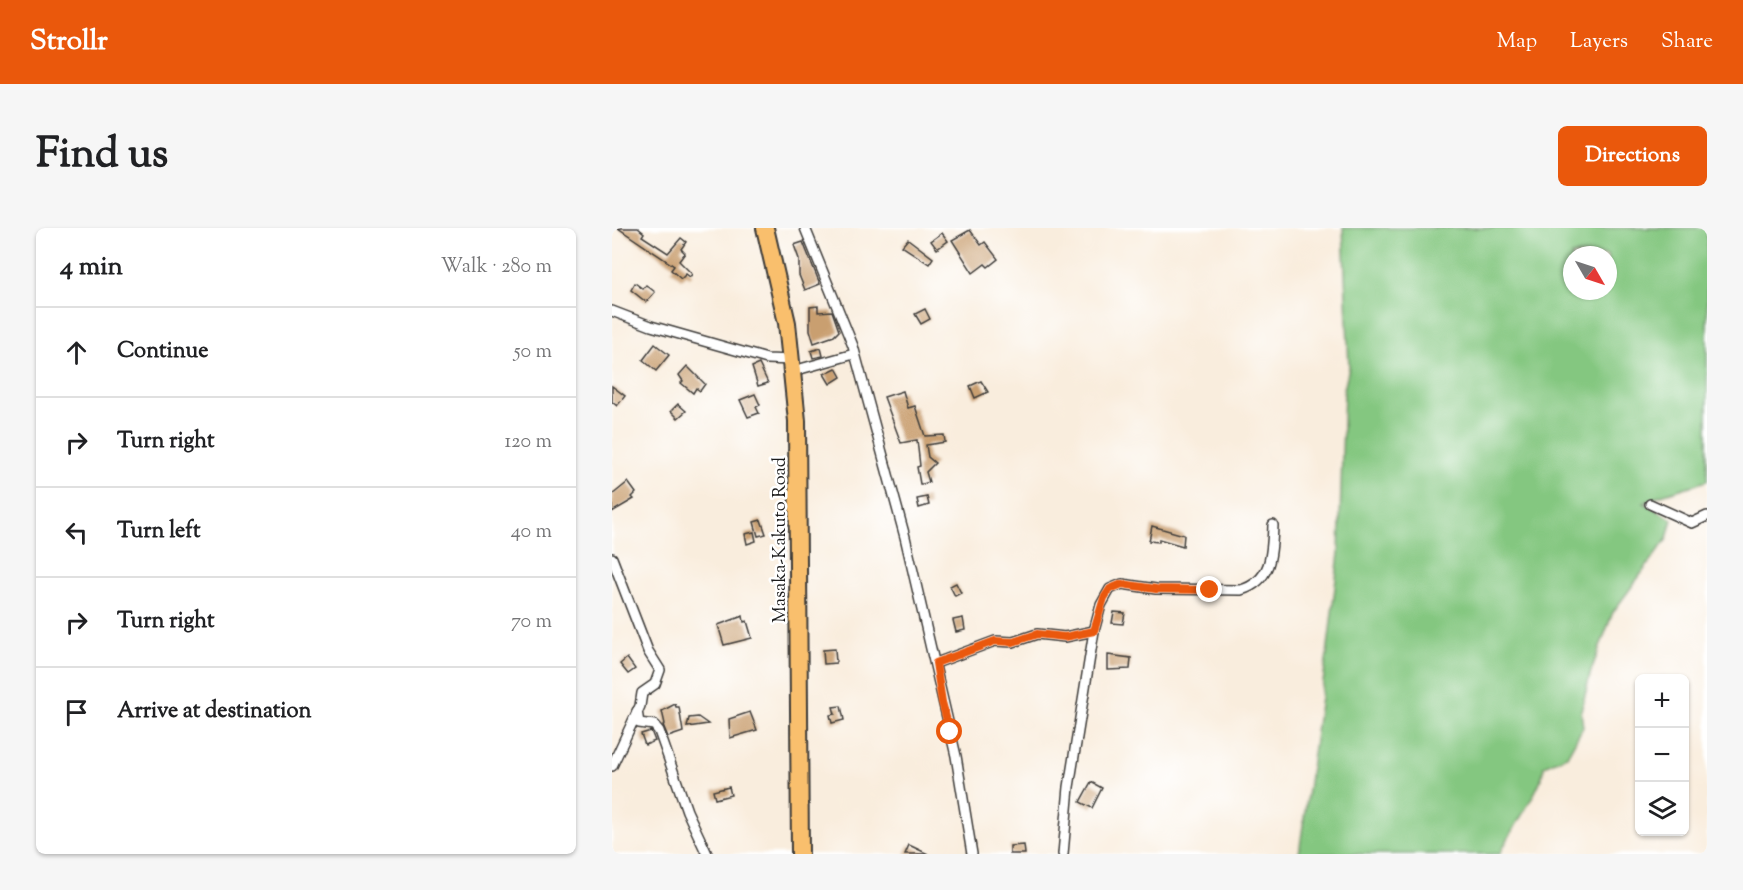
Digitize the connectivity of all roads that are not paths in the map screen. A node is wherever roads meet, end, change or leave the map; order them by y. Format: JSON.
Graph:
{"nodes":[{"id":1,"x":765,"y":228,"type":"edge"},
{"id":2,"x":805,"y":228,"type":"edge"},
{"id":3,"x":612,"y":311,"type":"edge"},
{"id":4,"x":854,"y":354,"type":"junction"},
{"id":5,"x":793,"y":365,"type":"junction"},
{"id":6,"x":1650,"y":504,"type":"dead end"},
{"id":7,"x":1707,"y":516,"type":"edge"},
{"id":8,"x":1273,"y":525,"type":"dead end"},
{"id":9,"x":612,"y":558,"type":"edge"},
{"id":10,"x":1094,"y":631,"type":"junction"},
{"id":11,"x":936,"y":663,"type":"junction"},
{"id":12,"x":637,"y":711,"type":"junction"},
{"id":13,"x":612,"y":766,"type":"edge"},
{"id":14,"x":707,"y":854,"type":"edge"},
{"id":15,"x":800,"y":854,"type":"edge"},
{"id":16,"x":972,"y":854,"type":"edge"},
{"id":17,"x":1063,"y":854,"type":"edge"}],
"edges":[{"from":1,"to":5,"type":"highway","name":"Masaka-Kakuto Road"},
{"from":2,"to":4,"type":"street"},
{"from":3,"to":5,"type":"street"},
{"from":4,"to":5,"type":"street"},
{"from":4,"to":11,"type":"street"},
{"from":5,"to":15,"type":"highway","name":"Masaka-Kakuto Road"},
{"from":6,"to":7,"type":"street"},
{"from":8,"to":10,"type":"street"},
{"from":9,"to":12,"type":"street"},
{"from":10,"to":11,"type":"street"},
{"from":10,"to":17,"type":"street"},
{"from":11,"to":16,"type":"street"},
{"from":12,"to":13,"type":"street"},
{"from":12,"to":14,"type":"street"}]}
